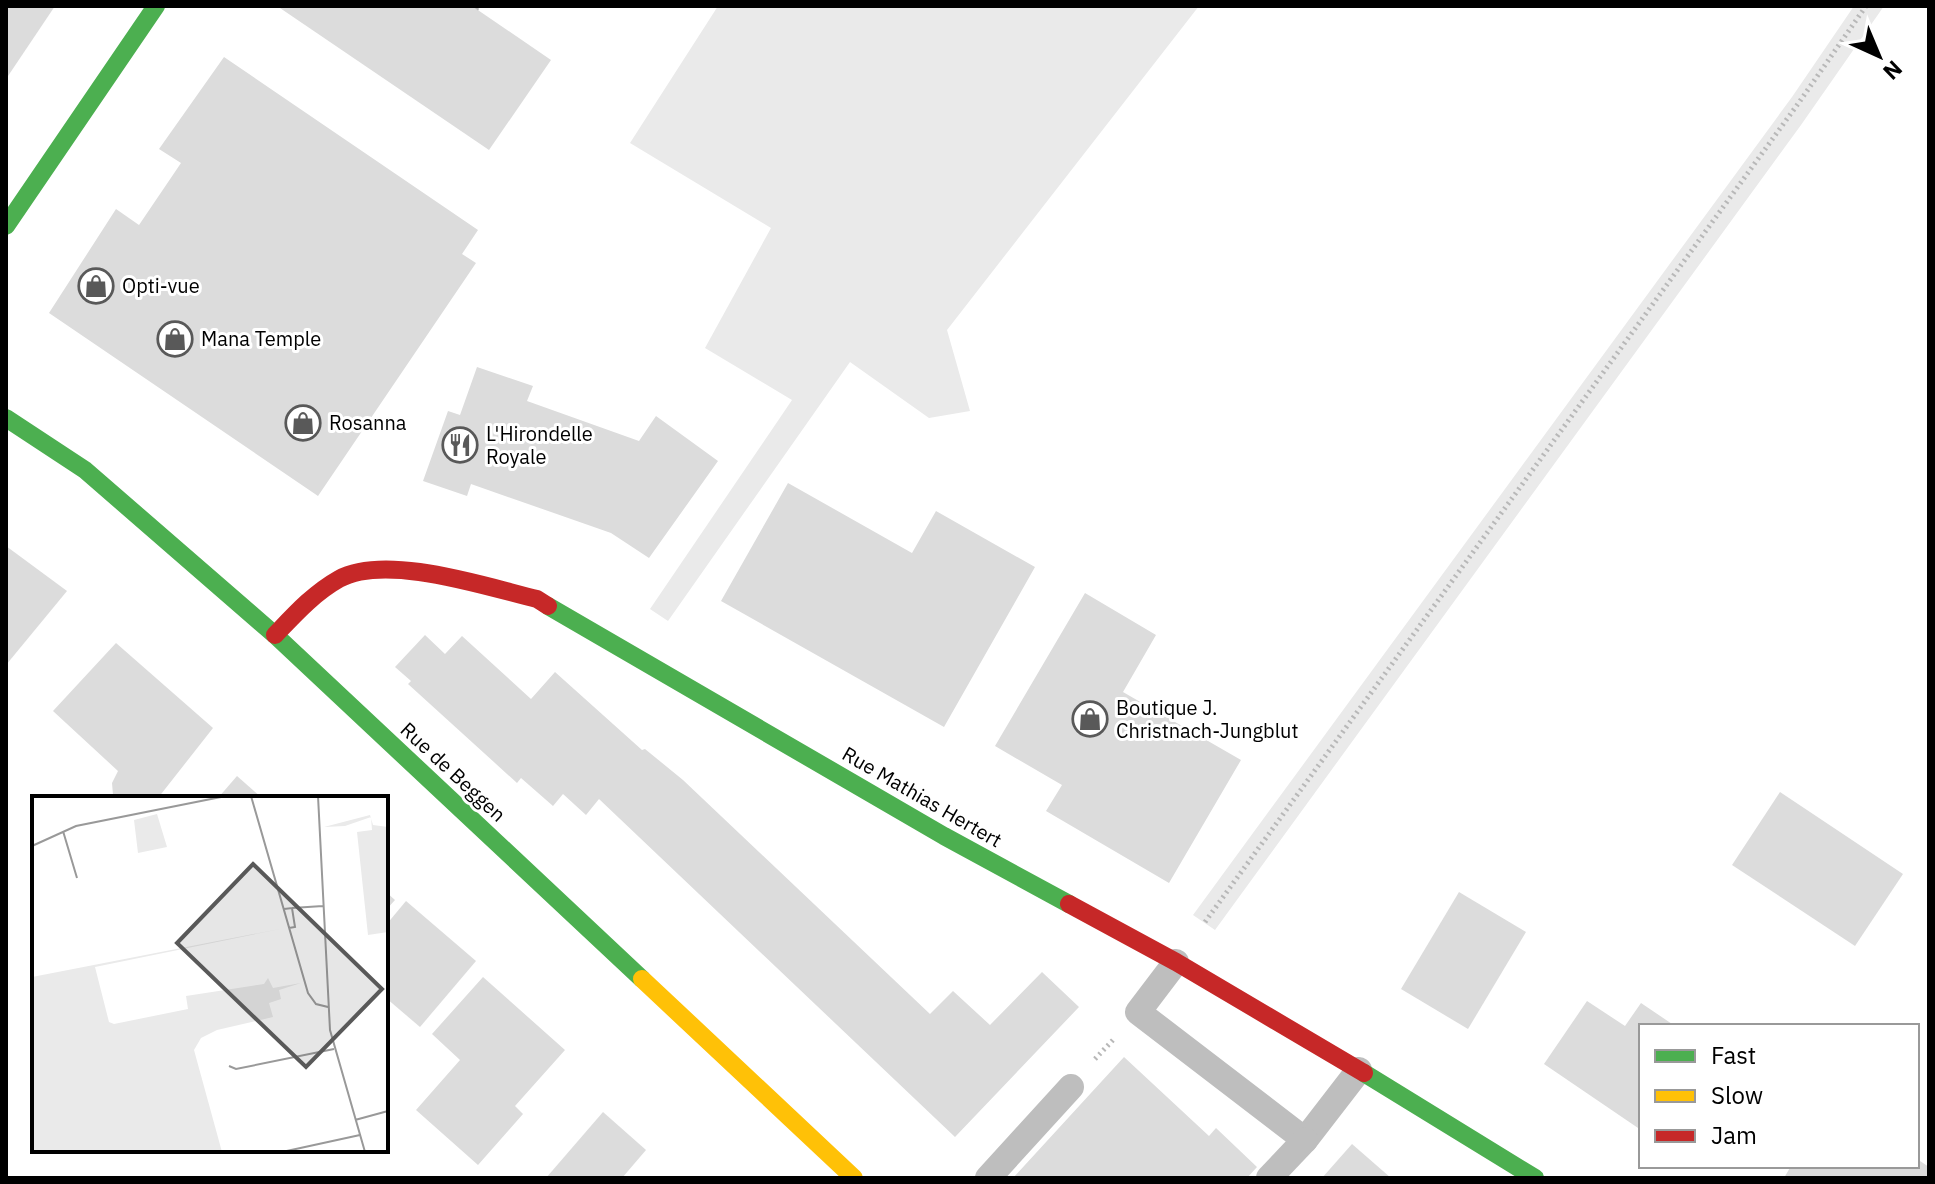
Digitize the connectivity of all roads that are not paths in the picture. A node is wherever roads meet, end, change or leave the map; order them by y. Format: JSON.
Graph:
{"nodes":[{"id":1,"x":156,"y":6,"type":"edge"},
{"id":2,"x":6,"y":226,"type":"edge"},
{"id":3,"x":6,"y":418,"type":"edge"},
{"id":4,"x":275,"y":635,"type":"junction"},
{"id":5,"x":1176,"y":962,"type":"junction"},
{"id":6,"x":1359,"y":1070,"type":"junction"},
{"id":7,"x":1071,"y":1087,"type":"road end"},
{"id":8,"x":1305,"y":1140,"type":"junction"},
{"id":9,"x":1002,"y":1172,"type":"edge"},
{"id":10,"x":854,"y":1178,"type":"edge"},
{"id":11,"x":1269,"y":1178,"type":"edge"},
{"id":12,"x":1535,"y":1178,"type":"edge"}],
"edges":[{"from":1,"to":2,"type":"street"},
{"from":3,"to":4,"type":"street","name":"Rue de Beggen"},
{"from":4,"to":5,"type":"street","name":"Rue Mathias Hertert"},
{"from":4,"to":10,"type":"street","name":"Rue de Beggen"},
{"from":5,"to":6,"type":"street","name":"Rue Mathias Hertert"},
{"from":5,"to":8,"type":"lane"},
{"from":6,"to":8,"type":"lane"},
{"from":6,"to":12,"type":"street","name":"Rue Mathias Hertert"},
{"from":7,"to":9,"type":"lane"},
{"from":8,"to":11,"type":"lane"}]}
